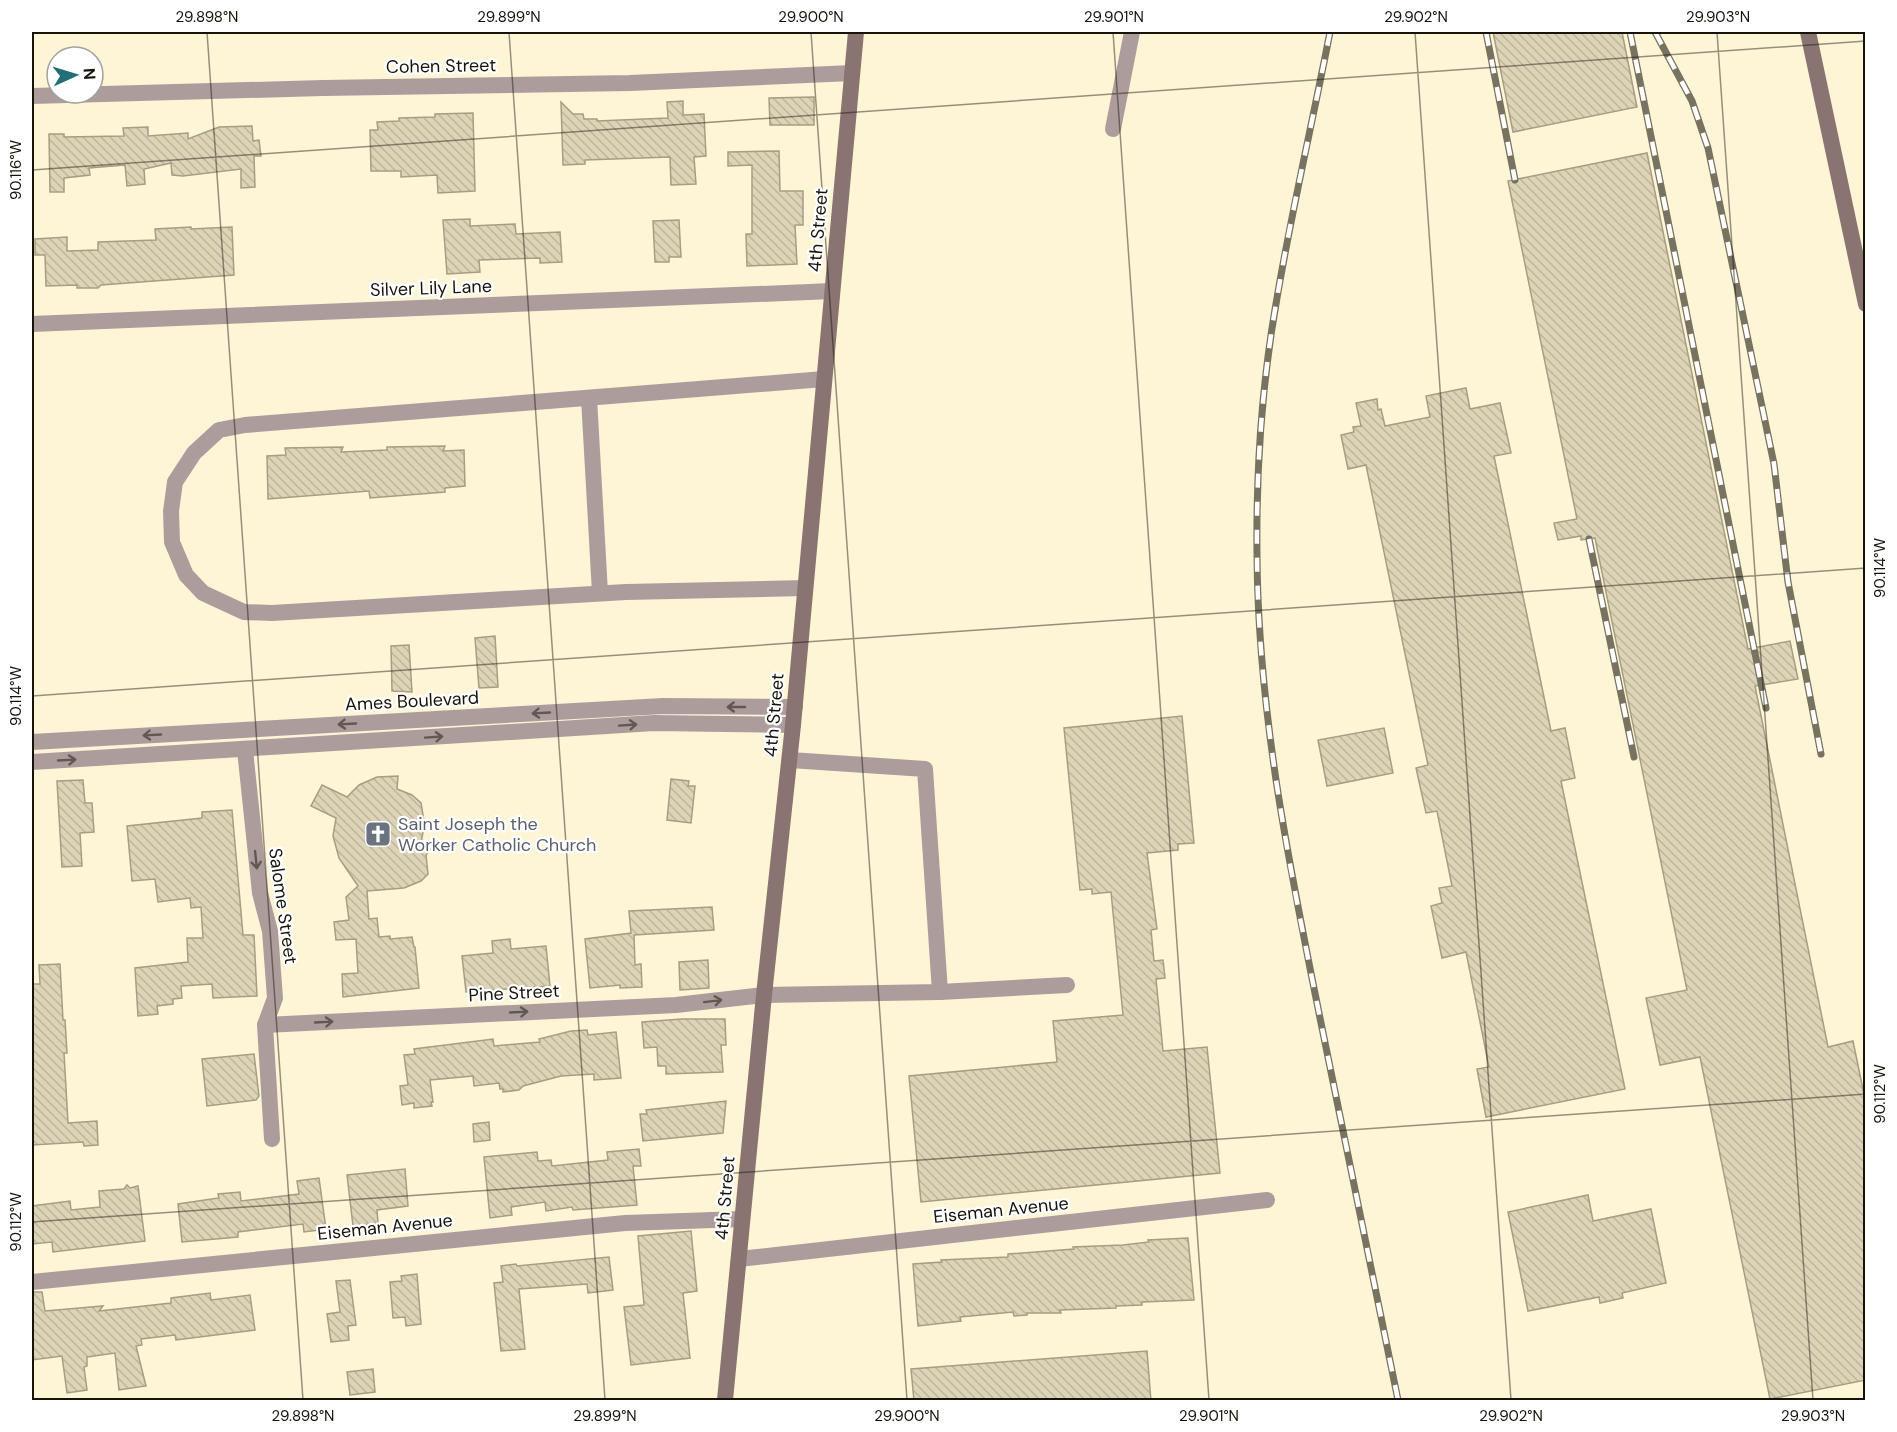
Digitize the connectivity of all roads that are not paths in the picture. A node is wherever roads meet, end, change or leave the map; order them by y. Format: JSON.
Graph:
{"nodes":[{"id":1,"x":856,"y":32,"type":"edge"},
{"id":2,"x":1132,"y":32,"type":"edge"},
{"id":3,"x":1808,"y":32,"type":"edge"},
{"id":4,"x":852,"y":73,"type":"junction"},
{"id":5,"x":32,"y":96,"type":"edge"},
{"id":6,"x":1113,"y":129,"type":"dead end"},
{"id":7,"x":832,"y":291,"type":"junction"},
{"id":8,"x":1866,"y":304,"type":"edge"},
{"id":9,"x":32,"y":324,"type":"edge"},
{"id":10,"x":824,"y":379,"type":"junction"},
{"id":11,"x":589,"y":398,"type":"junction"},
{"id":12,"x":805,"y":588,"type":"junction"},
{"id":13,"x":600,"y":593,"type":"junction"},
{"id":14,"x":795,"y":707,"type":"junction"},
{"id":15,"x":793,"y":725,"type":"junction"},
{"id":16,"x":32,"y":742,"type":"edge"},
{"id":17,"x":245,"y":750,"type":"junction"},
{"id":18,"x":790,"y":760,"type":"junction"},
{"id":19,"x":32,"y":762,"type":"edge"},
{"id":20,"x":1067,"y":985,"type":"dead end"},
{"id":21,"x":940,"y":992,"type":"junction"},
{"id":22,"x":764,"y":995,"type":"junction"},
{"id":23,"x":265,"y":1024,"type":"junction"},
{"id":24,"x":272,"y":1139,"type":"dead end"},
{"id":25,"x":1267,"y":1200,"type":"dead end"},
{"id":26,"x":742,"y":1219,"type":"junction"},
{"id":27,"x":739,"y":1259,"type":"junction"},
{"id":28,"x":32,"y":1282,"type":"edge"},
{"id":29,"x":725,"y":1401,"type":"edge"}],
"edges":[{"from":1,"to":4,"type":"main road","name":"4th Street"},
{"from":2,"to":6,"type":"street"},
{"from":3,"to":8,"type":"main road"},
{"from":4,"to":5,"type":"street","name":"Cohen Street"},
{"from":4,"to":7,"type":"main road","name":"4th Street"},
{"from":7,"to":9,"type":"street","name":"Silver Lily Lane"},
{"from":7,"to":10,"type":"main road","name":"4th Street"},
{"from":10,"to":11,"type":"street"},
{"from":10,"to":12,"type":"main road","name":"4th Street"},
{"from":11,"to":13,"type":"street"},
{"from":11,"to":13,"type":"street"},
{"from":12,"to":13,"type":"street"},
{"from":12,"to":14,"type":"main road","name":"4th Street"},
{"from":14,"to":15,"type":"main road","name":"4th Street"},
{"from":14,"to":16,"type":"street","name":"Ames Boulevard","one_way":true},
{"from":17,"to":15,"type":"street","name":"Ames Boulevard","one_way":true},
{"from":15,"to":18,"type":"main road","name":"4th Street"},
{"from":19,"to":17,"type":"street","name":"Ames Boulevard","one_way":true},
{"from":17,"to":23,"type":"street","name":"Salome Street","one_way":true},
{"from":18,"to":21,"type":"street"},
{"from":18,"to":22,"type":"main road","name":"4th Street"},
{"from":20,"to":21,"type":"street","name":"Pine Street"},
{"from":21,"to":22,"type":"street","name":"Pine Street"},
{"from":23,"to":22,"type":"street","name":"Pine Street","one_way":true},
{"from":22,"to":26,"type":"main road","name":"4th Street"},
{"from":23,"to":24,"type":"street","name":"Salome Street"},
{"from":25,"to":27,"type":"street","name":"Eiseman Avenue"},
{"from":26,"to":27,"type":"main road","name":"4th Street"},
{"from":26,"to":28,"type":"street","name":"Eiseman Avenue"},
{"from":27,"to":29,"type":"main road","name":"4th Street"}]}
